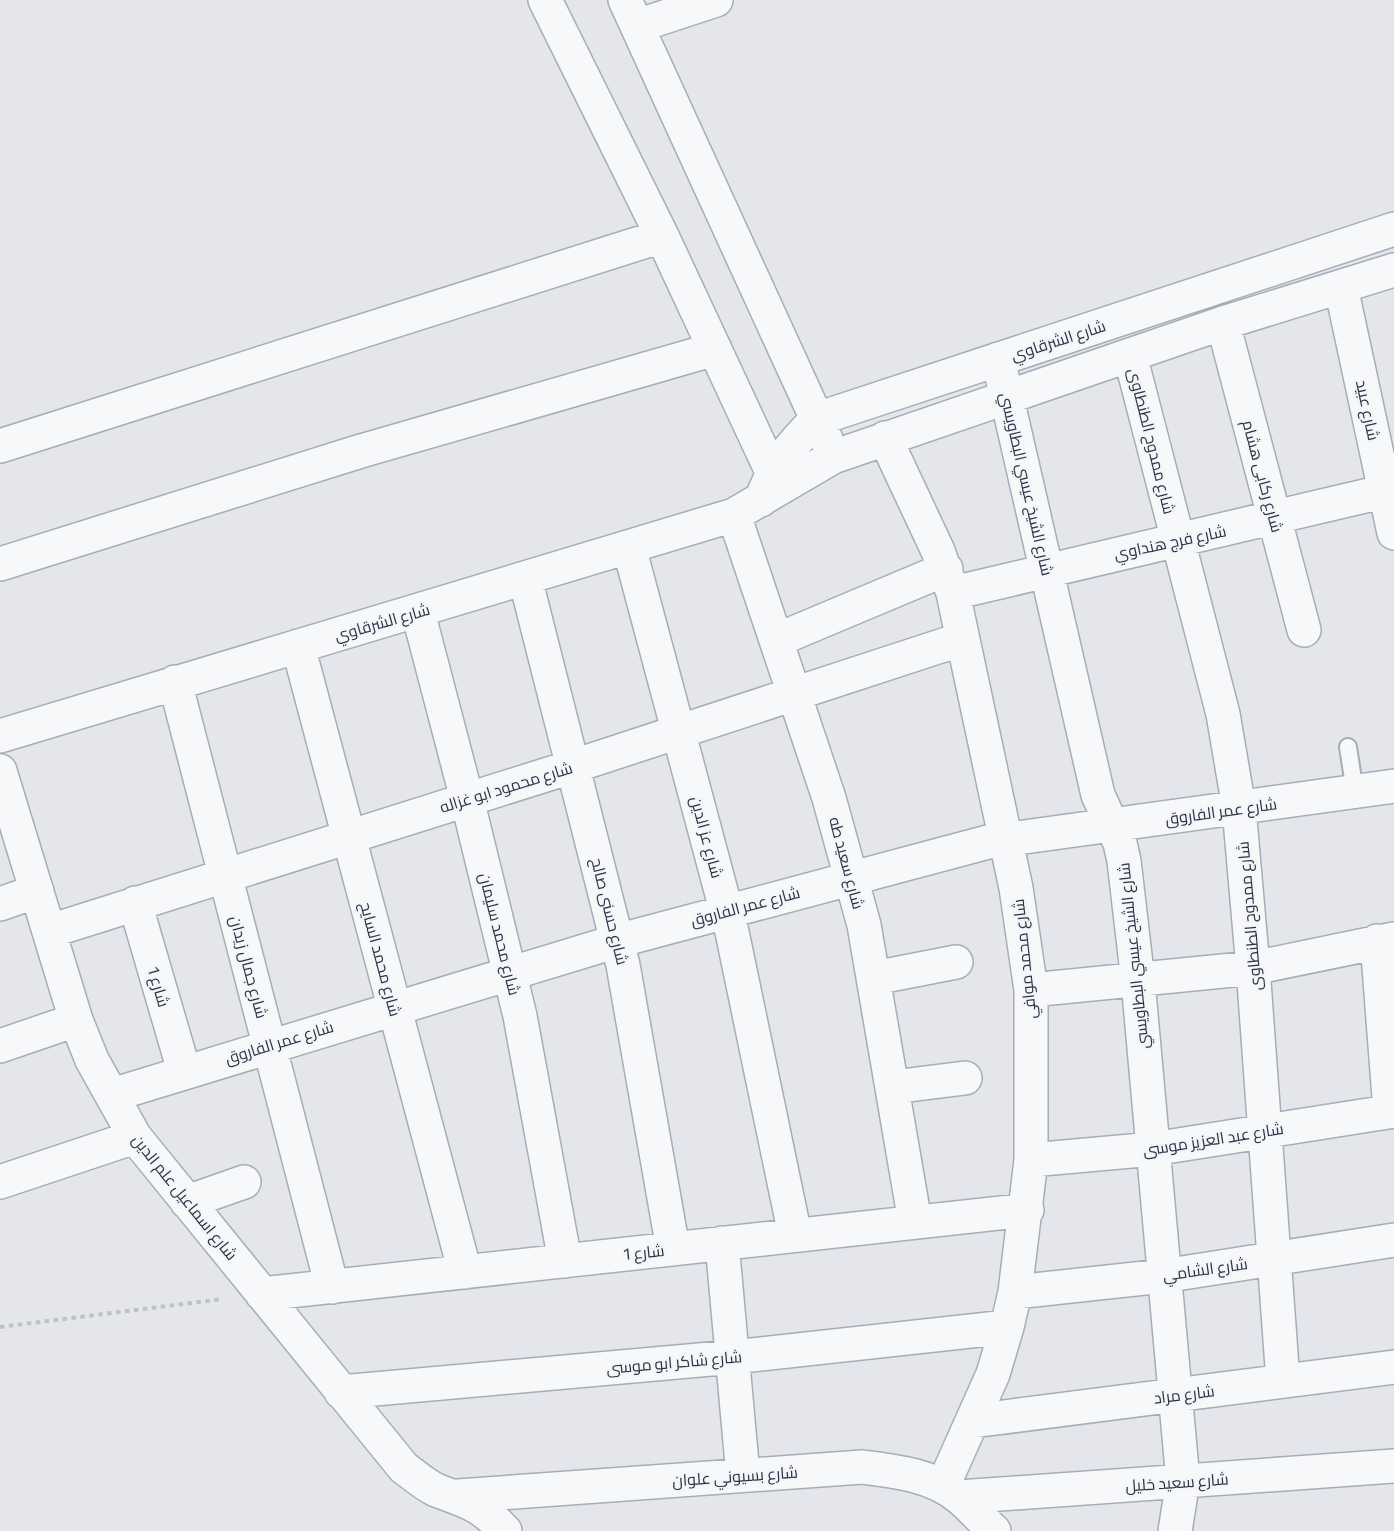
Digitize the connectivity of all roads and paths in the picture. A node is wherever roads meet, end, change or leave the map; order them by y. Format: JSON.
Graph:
{"nodes":[{"id":1,"x":545,"y":0,"type":"edge"},
{"id":2,"x":716,"y":0,"type":"edge"},
{"id":3,"x":631,"y":13,"type":"edge"},
{"id":4,"x":1394,"y":229,"type":"edge"},
{"id":5,"x":662,"y":236,"type":"junction"},
{"id":6,"x":1394,"y":270,"type":"edge"},
{"id":7,"x":1341,"y":287,"type":"junction"},
{"id":8,"x":1222,"y":323,"type":"junction"},
{"id":9,"x":715,"y":349,"type":"junction"},
{"id":10,"x":1130,"y":355,"type":"junction"},
{"id":11,"x":998,"y":359,"type":"junction"},
{"id":12,"x":1007,"y":397,"type":"junction"},
{"id":13,"x":818,"y":419,"type":"junction"},
{"id":14,"x":885,"y":438,"type":"junction"},
{"id":15,"x":0,"y":446,"type":"edge"},
{"id":16,"x":833,"y":457,"type":"junction"},
{"id":17,"x":1386,"y":491,"type":"junction"},
{"id":18,"x":756,"y":496,"type":"junction"},
{"id":19,"x":1274,"y":519,"type":"junction"},
{"id":20,"x":1394,"y":533,"type":"edge"},
{"id":21,"x":1177,"y":542,"type":"junction"},
{"id":22,"x":629,"y":547,"type":"junction"},
{"id":23,"x":0,"y":564,"type":"edge"},
{"id":24,"x":1046,"y":568,"type":"junction"},
{"id":25,"x":525,"y":578,"type":"junction"},
{"id":26,"x":949,"y":580,"type":"junction"},
{"id":27,"x":418,"y":612,"type":"junction"},
{"id":28,"x":1304,"y":630,"type":"dead end"},
{"id":29,"x":962,"y":639,"type":"junction"},
{"id":30,"x":777,"y":640,"type":"junction"},
{"id":31,"x":298,"y":646,"type":"junction"},
{"id":32,"x":175,"y":682,"type":"junction"},
{"id":33,"x":795,"y":693,"type":"junction"},
{"id":34,"x":678,"y":730,"type":"junction"},
{"id":35,"x":0,"y":736,"type":"edge"},
{"id":36,"x":1348,"y":747,"type":"dead end"},
{"id":37,"x":574,"y":766,"type":"junction"},
{"id":38,"x":0,"y":771,"type":"edge"},
{"id":39,"x":1394,"y":786,"type":"edge"},
{"id":40,"x":1355,"y":792,"type":"junction"},
{"id":41,"x":467,"y":799,"type":"junction"},
{"id":42,"x":5,"y":804,"type":"edge"},
{"id":43,"x":1239,"y":808,"type":"junction"},
{"id":44,"x":1112,"y":826,"type":"junction"},
{"id":45,"x":348,"y":835,"type":"junction"},
{"id":46,"x":1006,"y":838,"type":"junction"},
{"id":47,"x":225,"y":875,"type":"junction"},
{"id":48,"x":851,"y":878,"type":"junction"},
{"id":49,"x":38,"y":891,"type":"junction"},
{"id":50,"x":135,"y":903,"type":"junction"},
{"id":51,"x":0,"y":904,"type":"edge"},
{"id":52,"x":727,"y":910,"type":"junction"},
{"id":53,"x":50,"y":931,"type":"junction"},
{"id":54,"x":1386,"y":940,"type":"edge"},
{"id":55,"x":617,"y":941,"type":"junction"},
{"id":56,"x":956,"y":962,"type":"dead end"},
{"id":57,"x":1254,"y":968,"type":"junction"},
{"id":58,"x":510,"y":973,"type":"junction"},
{"id":59,"x":874,"y":978,"type":"junction"},
{"id":60,"x":1138,"y":981,"type":"junction"},
{"id":61,"x":1031,"y":990,"type":"junction"},
{"id":62,"x":394,"y":1008,"type":"junction"},
{"id":63,"x":76,"y":1020,"type":"junction"},
{"id":64,"x":270,"y":1045,"type":"junction"},
{"id":65,"x":0,"y":1046,"type":"edge"},
{"id":66,"x":184,"y":1071,"type":"junction"},
{"id":67,"x":965,"y":1078,"type":"dead end"},
{"id":68,"x":893,"y":1087,"type":"junction"},
{"id":69,"x":112,"y":1095,"type":"junction"},
{"id":70,"x":1392,"y":1111,"type":"edge"},
{"id":71,"x":1266,"y":1131,"type":"junction"},
{"id":72,"x":135,"y":1137,"type":"junction"},
{"id":73,"x":1152,"y":1149,"type":"junction"},
{"id":74,"x":1031,"y":1160,"type":"junction"},
{"id":75,"x":0,"y":1182,"type":"edge"},
{"id":76,"x":244,"y":1182,"type":"dead end"},
{"id":77,"x":187,"y":1202,"type":"junction"},
{"id":78,"x":1027,"y":1210,"type":"junction"},
{"id":79,"x":915,"y":1222,"type":"junction"},
{"id":80,"x":795,"y":1235,"type":"junction"},
{"id":81,"x":1394,"y":1240,"type":"edge"},
{"id":82,"x":722,"y":1244,"type":"junction"},
{"id":83,"x":673,"y":1249,"type":"junction"},
{"id":84,"x":1274,"y":1259,"type":"junction"},
{"id":85,"x":565,"y":1261,"type":"junction"},
{"id":86,"x":465,"y":1272,"type":"junction"},
{"id":87,"x":1163,"y":1276,"type":"junction"},
{"id":88,"x":332,"y":1287,"type":"junction"},
{"id":89,"x":1015,"y":1292,"type":"junction"},
{"id":90,"x":262,"y":1294,"type":"junction"},
{"id":91,"x":0,"y":1327,"type":"edge"},
{"id":92,"x":1007,"y":1327,"type":"junction"},
{"id":93,"x":733,"y":1357,"type":"junction"},
{"id":94,"x":1394,"y":1367,"type":"edge"},
{"id":95,"x":1283,"y":1381,"type":"junction"},
{"id":96,"x":340,"y":1392,"type":"junction"},
{"id":97,"x":1174,"y":1395,"type":"junction"},
{"id":98,"x":973,"y":1421,"type":"junction"},
{"id":99,"x":1394,"y":1466,"type":"edge"},
{"id":100,"x":743,"y":1475,"type":"junction"},
{"id":101,"x":1183,"y":1481,"type":"junction"},
{"id":102,"x":951,"y":1492,"type":"junction"},
{"id":103,"x":458,"y":1496,"type":"junction"},
{"id":104,"x":505,"y":1531,"type":"edge"},
{"id":105,"x":993,"y":1531,"type":"edge"},
{"id":106,"x":1175,"y":1531,"type":"edge"}],
"edges":[{"from":1,"to":5,"type":"street","name":"شارع سعيد طه"},
{"from":2,"to":3,"type":"street"},
{"from":3,"to":13,"type":"street"},
{"from":4,"to":11,"type":"street","name":"شارع الشرقاوي"},
{"from":5,"to":9,"type":"street","name":"شارع سعيد طه"},
{"from":5,"to":15,"type":"street"},
{"from":6,"to":7,"type":"street","name":"شارع الشرقاوي"},
{"from":7,"to":8,"type":"street","name":"شارع الشرقاوي"},
{"from":7,"to":17,"type":"street","name":"شارع عبيد"},
{"from":8,"to":10,"type":"street","name":"شارع الشرقاوي"},
{"from":8,"to":19,"type":"street","name":"شارع ركابى هشام"},
{"from":9,"to":18,"type":"street","name":"شارع سعيد طه"},
{"from":9,"to":23,"type":"street"},
{"from":10,"to":12,"type":"street","name":"شارع الشرقاوي"},
{"from":10,"to":21,"type":"street","name":"شارع ممدوح الطنطاوى"},
{"from":11,"to":12,"type":"street","name":"شارع الشيخ عيسي البطاويسي"},
{"from":11,"to":13,"type":"street","name":"شارع الشرقاوي"},
{"from":12,"to":14,"type":"street","name":"شارع الشرقاوي"},
{"from":12,"to":24,"type":"street","name":"شارع الشيخ عيسي البطاويسي"},
{"from":13,"to":16,"type":"street"},
{"from":13,"to":18,"type":"street","name":"شارع الشرقاوي"},
{"from":14,"to":16,"type":"street","name":"شارع الشرقاوي"},
{"from":14,"to":26,"type":"street","name":"شارع محمد موافي"},
{"from":16,"to":18,"type":"street","name":"شارع الشرقاوي"},
{"from":17,"to":19,"type":"street","name":"شارع فرج هنداوي"},
{"from":17,"to":20,"type":"street","name":"شارع عبيد"},
{"from":18,"to":22,"type":"street","name":"شارع الشرقاوي"},
{"from":18,"to":30,"type":"street","name":"شارع سعيد طه"},
{"from":19,"to":21,"type":"street","name":"شارع فرج هنداوي"},
{"from":19,"to":28,"type":"street","name":"شارع ركابى هشام"},
{"from":21,"to":24,"type":"street","name":"شارع فرج هنداوي"},
{"from":21,"to":43,"type":"street","name":"شارع ممدوح الطنطاوى"},
{"from":22,"to":25,"type":"street","name":"شارع الشرقاوي"},
{"from":22,"to":34,"type":"street","name":"شارع عز الدين"},
{"from":24,"to":26,"type":"street","name":"شارع فرج هنداوي"},
{"from":24,"to":44,"type":"street","name":"شارع الشيخ عيسي البطاويسي"},
{"from":25,"to":27,"type":"street","name":"شارع الشرقاوي"},
{"from":25,"to":37,"type":"street","name":"شارع حسنى صالح"},
{"from":26,"to":29,"type":"street","name":"شارع محمد موافي"},
{"from":26,"to":30,"type":"street","name":"شارع فرج هنداوي"},
{"from":27,"to":31,"type":"street","name":"شارع الشرقاوي"},
{"from":27,"to":41,"type":"street","name":"شارع محمد سليمان"},
{"from":29,"to":33,"type":"street","name":"شارع محمود ابو غزاله"},
{"from":29,"to":46,"type":"street","name":"شارع محمد موافي"},
{"from":30,"to":33,"type":"street","name":"شارع سعيد طه"},
{"from":31,"to":32,"type":"street","name":"شارع الشرقاوي"},
{"from":31,"to":45,"type":"street","name":"شارع محمد السايح"},
{"from":32,"to":35,"type":"street","name":"شارع الشرقاوي"},
{"from":32,"to":47,"type":"street","name":"شارع جمال زيدان"},
{"from":33,"to":34,"type":"street","name":"شارع محمود ابو غزاله"},
{"from":33,"to":48,"type":"street","name":"شارع سعيد طه"},
{"from":34,"to":37,"type":"street","name":"شارع محمود ابو غزاله"},
{"from":34,"to":52,"type":"street","name":"شارع عز الدين"},
{"from":36,"to":40,"type":"lane"},
{"from":37,"to":41,"type":"street","name":"شارع محمود ابو غزاله"},
{"from":37,"to":55,"type":"street","name":"شارع حسنى صالح"},
{"from":38,"to":42,"type":"street","name":"شارع اسماعيل علم الدين"},
{"from":39,"to":40,"type":"street","name":"شارع عمر الفاروق"},
{"from":40,"to":43,"type":"street","name":"شارع عمر الفاروق"},
{"from":41,"to":45,"type":"street","name":"شارع محمود ابو غزاله"},
{"from":41,"to":58,"type":"street","name":"شارع محمد سليمان"},
{"from":42,"to":49,"type":"street","name":"شارع اسماعيل علم الدين"},
{"from":43,"to":44,"type":"street","name":"شارع عمر الفاروق"},
{"from":43,"to":57,"type":"street","name":"شارع ممدوح الطنطاوى"},
{"from":44,"to":46,"type":"street","name":"شارع عمر الفاروق"},
{"from":44,"to":60,"type":"street","name":"شارع الشيخ عيسي البطاويسي"},
{"from":45,"to":47,"type":"street","name":"شارع محمود ابو غزاله"},
{"from":45,"to":62,"type":"street","name":"شارع محمد السايح"},
{"from":46,"to":48,"type":"street","name":"شارع عمر الفاروق"},
{"from":46,"to":61,"type":"street","name":"شارع محمد موافي"},
{"from":47,"to":50,"type":"street","name":"شارع محمود ابو غزاله"},
{"from":47,"to":64,"type":"street","name":"شارع جمال زيدان"},
{"from":48,"to":52,"type":"street","name":"شارع عمر الفاروق"},
{"from":48,"to":59,"type":"street","name":"شارع سعيد طه"},
{"from":49,"to":51,"type":"street"},
{"from":49,"to":53,"type":"street","name":"شارع اسماعيل علم الدين"},
{"from":50,"to":53,"type":"street","name":"شارع محمود ابو غزاله"},
{"from":50,"to":66,"type":"street","name":"شارع 1"},
{"from":52,"to":55,"type":"street","name":"شارع عمر الفاروق"},
{"from":52,"to":80,"type":"street","name":"شارع عز الدين"},
{"from":53,"to":63,"type":"street","name":"شارع اسماعيل علم الدين"},
{"from":54,"to":57,"type":"street"},
{"from":54,"to":70,"type":"street"},
{"from":55,"to":58,"type":"street","name":"شارع عمر الفاروق"},
{"from":55,"to":83,"type":"street","name":"شارع حسنى صالح"},
{"from":56,"to":59,"type":"street"},
{"from":57,"to":60,"type":"street"},
{"from":57,"to":71,"type":"street","name":"شارع ممدوح الطنطاوى"},
{"from":58,"to":62,"type":"street","name":"شارع عمر الفاروق"},
{"from":58,"to":85,"type":"street","name":"شارع محمد سليمان"},
{"from":59,"to":68,"type":"street","name":"شارع سعيد طه"},
{"from":60,"to":61,"type":"street"},
{"from":60,"to":73,"type":"street","name":"شارع الشيخ عيسي البطاويسي"},
{"from":61,"to":74,"type":"street","name":"شارع محمد موافي"},
{"from":62,"to":64,"type":"street","name":"شارع عمر الفاروق"},
{"from":62,"to":86,"type":"street","name":"شارع محمد السايح"},
{"from":63,"to":65,"type":"street"},
{"from":63,"to":69,"type":"street","name":"شارع اسماعيل علم الدين"},
{"from":64,"to":66,"type":"street","name":"شارع عمر الفاروق"},
{"from":64,"to":88,"type":"street","name":"شارع جمال زيدان"},
{"from":66,"to":69,"type":"street","name":"شارع عمر الفاروق"},
{"from":67,"to":68,"type":"street"},
{"from":68,"to":79,"type":"street","name":"شارع سعيد طه"},
{"from":69,"to":72,"type":"street","name":"شارع اسماعيل علم الدين"},
{"from":70,"to":71,"type":"street","name":"شارع عبد العزيز موسى"},
{"from":71,"to":73,"type":"street","name":"شارع عبد العزيز موسى"},
{"from":71,"to":84,"type":"street","name":"شارع ممدوح الطنطاوى"},
{"from":72,"to":75,"type":"street"},
{"from":72,"to":77,"type":"street","name":"شارع اسماعيل علم الدين"},
{"from":73,"to":74,"type":"street","name":"شارع عبد العزيز موسى"},
{"from":73,"to":87,"type":"street","name":"شارع الشيخ عيسي البطاويسي"},
{"from":74,"to":78,"type":"street","name":"شارع محمد موافي"},
{"from":76,"to":77,"type":"street"},
{"from":77,"to":90,"type":"street","name":"شارع اسماعيل علم الدين"},
{"from":78,"to":79,"type":"street","name":"شارع 1"},
{"from":78,"to":89,"type":"street","name":"شارع محمد موافي"},
{"from":79,"to":80,"type":"street","name":"شارع 1"},
{"from":80,"to":82,"type":"street","name":"شارع 1"},
{"from":81,"to":84,"type":"street","name":"شارع الشامي"},
{"from":82,"to":83,"type":"street","name":"شارع 1"},
{"from":82,"to":93,"type":"street"},
{"from":83,"to":85,"type":"street","name":"شارع 1"},
{"from":84,"to":87,"type":"street","name":"شارع الشامي"},
{"from":84,"to":95,"type":"street","name":"شارع ممدوح الطنطاوى"},
{"from":85,"to":86,"type":"street","name":"شارع 1"},
{"from":86,"to":88,"type":"street","name":"شارع 1"},
{"from":87,"to":89,"type":"street","name":"شارع الشامي"},
{"from":87,"to":97,"type":"street","name":"شارع الشيخ عيسي البطاويسي"},
{"from":88,"to":90,"type":"street","name":"شارع 1"},
{"from":89,"to":92,"type":"street","name":"شارع محمد موافي"},
{"from":90,"to":91,"type":"path"},
{"from":90,"to":96,"type":"street","name":"شارع اسماعيل علم الدين"},
{"from":92,"to":93,"type":"street","name":"شارع شاكر ابو موسى"},
{"from":92,"to":98,"type":"street","name":"شارع محمد موافي"},
{"from":93,"to":96,"type":"street","name":"شارع شاكر ابو موسى"},
{"from":93,"to":100,"type":"street"},
{"from":94,"to":95,"type":"street","name":"شارع مراد"},
{"from":95,"to":97,"type":"street","name":"شارع مراد"},
{"from":96,"to":103,"type":"street","name":"شارع اسماعيل علم الدين"},
{"from":97,"to":98,"type":"street","name":"شارع مراد"},
{"from":97,"to":101,"type":"street","name":"شارع الشيخ عيسي البطاويسي"},
{"from":98,"to":102,"type":"street","name":"شارع محمد موافي"},
{"from":99,"to":101,"type":"street","name":"شارع سعيد خليل"},
{"from":100,"to":102,"type":"street","name":"شارع بسيوني علوان"},
{"from":100,"to":103,"type":"street","name":"شارع بسيوني علوان"},
{"from":101,"to":102,"type":"street","name":"شارع سعيد خليل"},
{"from":101,"to":106,"type":"street","name":"شارع الشيخ عيسي البطاويسي"},
{"from":102,"to":105,"type":"street","name":"شارع بسيوني علوان"},
{"from":103,"to":104,"type":"street","name":"شارع اسماعيل علم الدين"}]}
